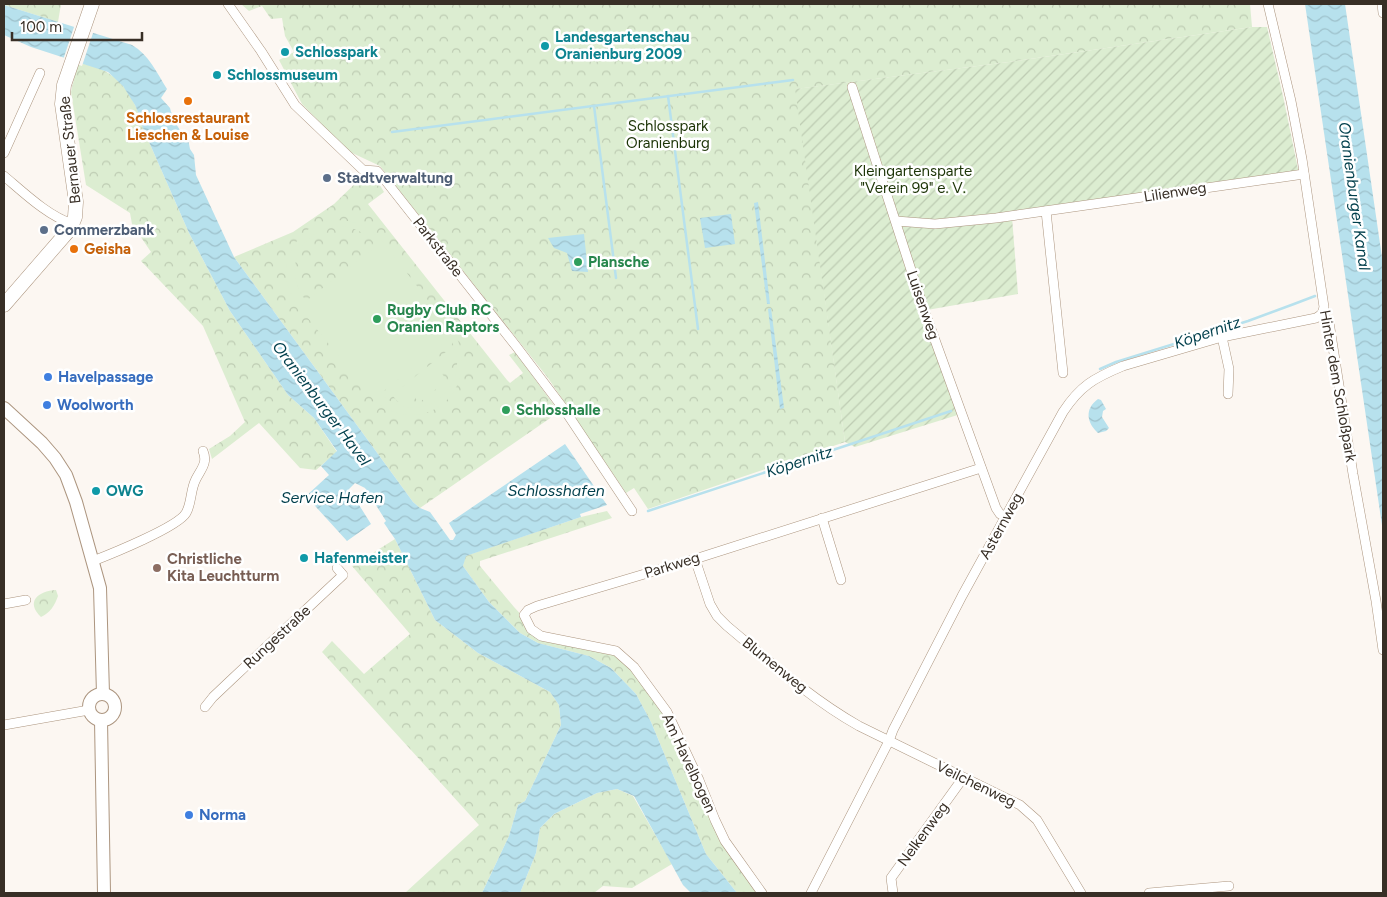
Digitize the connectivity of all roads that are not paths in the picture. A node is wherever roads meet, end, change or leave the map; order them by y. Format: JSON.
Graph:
{"nodes":[{"id":1,"x":92,"y":4,"type":"edge"},
{"id":2,"x":228,"y":4,"type":"edge"},
{"id":3,"x":1268,"y":4,"type":"edge"},
{"id":4,"x":1382,"y":4,"type":"edge"},
{"id":5,"x":1383,"y":13,"type":"edge"},
{"id":6,"x":40,"y":73,"type":"dead end"},
{"id":7,"x":852,"y":87,"type":"dead end"},
{"id":8,"x":4,"y":153,"type":"edge"},
{"id":9,"x":1304,"y":174,"type":"junction"},
{"id":10,"x":4,"y":176,"type":"edge"},
{"id":11,"x":1046,"y":211,"type":"junction"},
{"id":12,"x":896,"y":221,"type":"junction"},
{"id":13,"x":73,"y":224,"type":"junction"},
{"id":14,"x":4,"y":305,"type":"edge"},
{"id":15,"x":1322,"y":314,"type":"junction"},
{"id":16,"x":1222,"y":337,"type":"junction"},
{"id":17,"x":1064,"y":373,"type":"dead end"},
{"id":18,"x":1228,"y":394,"type":"dead end"},
{"id":19,"x":4,"y":408,"type":"edge"},
{"id":20,"x":203,"y":452,"type":"dead end"},
{"id":21,"x":980,"y":468,"type":"junction"},
{"id":22,"x":632,"y":511,"type":"dead end"},
{"id":23,"x":1006,"y":516,"type":"junction"},
{"id":24,"x":822,"y":518,"type":"junction"},
{"id":25,"x":695,"y":559,"type":"junction"},
{"id":26,"x":93,"y":561,"type":"junction"},
{"id":27,"x":337,"y":568,"type":"dead end"},
{"id":28,"x":841,"y":580,"type":"dead end"},
{"id":29,"x":26,"y":600,"type":"dead end"},
{"id":30,"x":4,"y":604,"type":"edge"},
{"id":31,"x":524,"y":615,"type":"joint"},
{"id":32,"x":1383,"y":650,"type":"edge"},
{"id":33,"x":103,"y":694,"type":"junction"},
{"id":34,"x":205,"y":708,"type":"dead end"},
{"id":35,"x":89,"y":710,"type":"junction"},
{"id":36,"x":101,"y":720,"type":"junction"},
{"id":37,"x":4,"y":725,"type":"edge"},
{"id":38,"x":889,"y":741,"type":"junction"},
{"id":39,"x":963,"y":778,"type":"junction"},
{"id":40,"x":1229,"y":886,"type":"dead end"},
{"id":41,"x":104,"y":893,"type":"edge"},
{"id":42,"x":762,"y":893,"type":"edge"},
{"id":43,"x":811,"y":893,"type":"edge"},
{"id":44,"x":893,"y":893,"type":"edge"},
{"id":45,"x":1081,"y":893,"type":"edge"},
{"id":46,"x":1149,"y":893,"type":"edge"}],
"edges":[{"from":1,"to":13,"type":"main road","name":"Bernauer Straße"},
{"from":2,"to":22,"type":"street","name":"Parkstraße"},
{"from":3,"to":9,"type":"street","name":"Hinter dem Schloßpark"},
{"from":4,"to":5,"type":"street"},
{"from":6,"to":8,"type":"street"},
{"from":7,"to":12,"type":"street","name":"Luisenweg"},
{"from":9,"to":11,"type":"street","name":"Lilienweg"},
{"from":9,"to":15,"type":"street","name":"Hinter dem Schloßpark"},
{"from":10,"to":13,"type":"street"},
{"from":11,"to":12,"type":"street","name":"Lilienweg"},
{"from":11,"to":17,"type":"street"},
{"from":12,"to":21,"type":"street","name":"Luisenweg"},
{"from":13,"to":14,"type":"main road","name":"Bernauer Straße"},
{"from":15,"to":16,"type":"street","name":"Asternweg"},
{"from":15,"to":32,"type":"street","name":"Hinter dem Schloßpark"},
{"from":16,"to":18,"type":"street"},
{"from":16,"to":23,"type":"street","name":"Asternweg"},
{"from":19,"to":26,"type":"main road"},
{"from":20,"to":26,"type":"street"},
{"from":21,"to":23,"type":"street","name":"Luisenweg"},
{"from":21,"to":24,"type":"street","name":"Parkweg"},
{"from":23,"to":38,"type":"street","name":"Asternweg"},
{"from":24,"to":25,"type":"street","name":"Parkweg"},
{"from":24,"to":28,"type":"street"},
{"from":25,"to":31,"type":"street","name":"Parkweg"},
{"from":25,"to":38,"type":"street","name":"Blumenweg"},
{"from":26,"to":33,"type":"main road"},
{"from":27,"to":34,"type":"street","name":"Rungestraße"},
{"from":29,"to":30,"type":"street"},
{"from":31,"to":42,"type":"street","name":"Am Havelbogen"},
{"from":33,"to":35,"type":"main road"},
{"from":33,"to":36,"type":"main road"},
{"from":35,"to":36,"type":"main road"},
{"from":35,"to":37,"type":"street"},
{"from":36,"to":41,"type":"main road"},
{"from":38,"to":39,"type":"street","name":"Veilchenweg"},
{"from":38,"to":43,"type":"street","name":"Asternweg"},
{"from":39,"to":44,"type":"street","name":"Nelkenweg"},
{"from":39,"to":45,"type":"street","name":"Veilchenweg"},
{"from":40,"to":46,"type":"street"}]}
